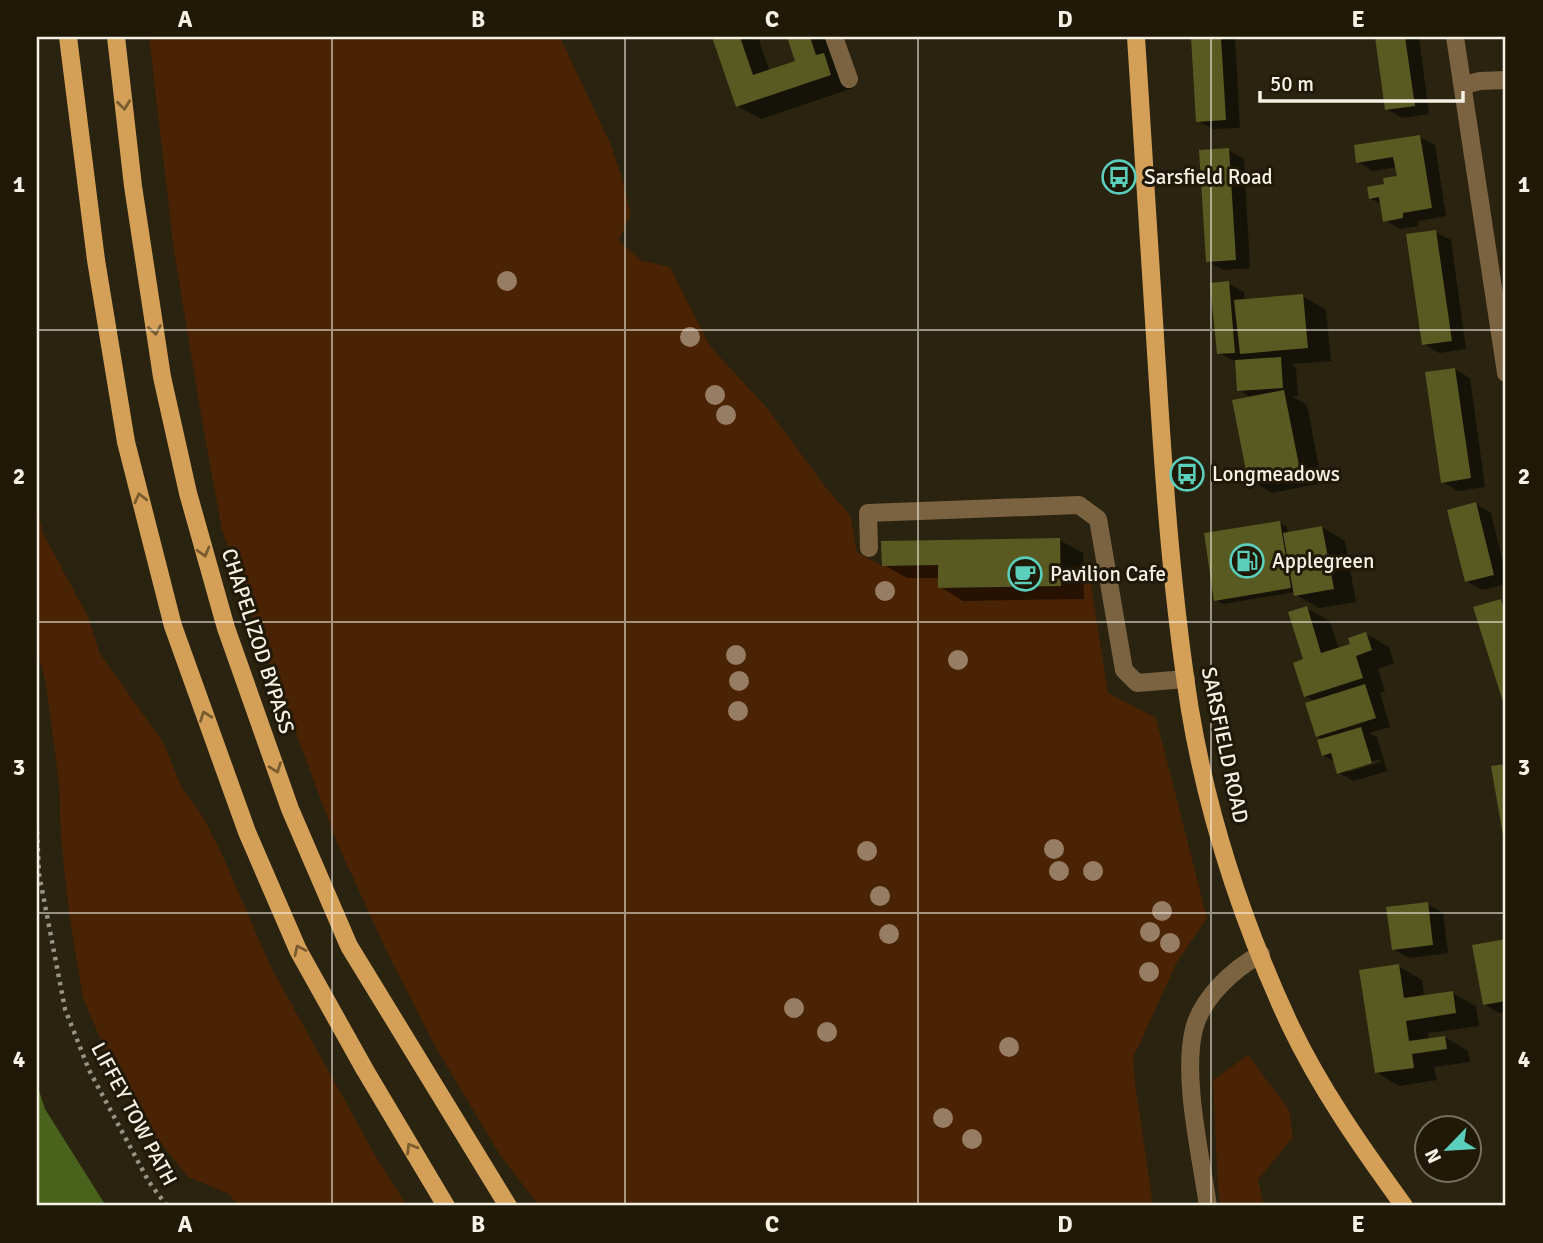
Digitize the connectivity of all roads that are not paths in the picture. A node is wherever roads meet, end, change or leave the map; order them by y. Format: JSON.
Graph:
{"nodes":[{"id":1,"x":68,"y":37,"type":"edge"},
{"id":2,"x":116,"y":37,"type":"edge"},
{"id":3,"x":834,"y":37,"type":"edge"},
{"id":4,"x":1136,"y":37,"type":"edge"},
{"id":5,"x":1455,"y":37,"type":"edge"},
{"id":6,"x":849,"y":79,"type":"dead end"},
{"id":7,"x":1506,"y":80,"type":"edge"},
{"id":8,"x":1464,"y":85,"type":"junction"},
{"id":9,"x":1506,"y":373,"type":"edge"},
{"id":10,"x":869,"y":548,"type":"dead end"},
{"id":11,"x":1186,"y":679,"type":"junction"},
{"id":12,"x":1261,"y":954,"type":"junction"},
{"id":13,"x":446,"y":1206,"type":"edge"},
{"id":14,"x":508,"y":1206,"type":"edge"},
{"id":15,"x":1208,"y":1206,"type":"edge"},
{"id":16,"x":1404,"y":1206,"type":"edge"}],
"edges":[{"from":13,"to":1,"type":"main road","one_way":true},
{"from":2,"to":14,"type":"main road","name":"CHAPELIZOD BYPASS","one_way":true},
{"from":3,"to":6,"type":"street"},
{"from":4,"to":11,"type":"main road","name":"SARSFIELD ROAD"},
{"from":5,"to":8,"type":"street"},
{"from":7,"to":8,"type":"street"},
{"from":8,"to":9,"type":"street"},
{"from":10,"to":11,"type":"street"},
{"from":11,"to":12,"type":"main road","name":"SARSFIELD ROAD"},
{"from":12,"to":15,"type":"street"},
{"from":12,"to":16,"type":"main road","name":"SARSFIELD ROAD"}]}
